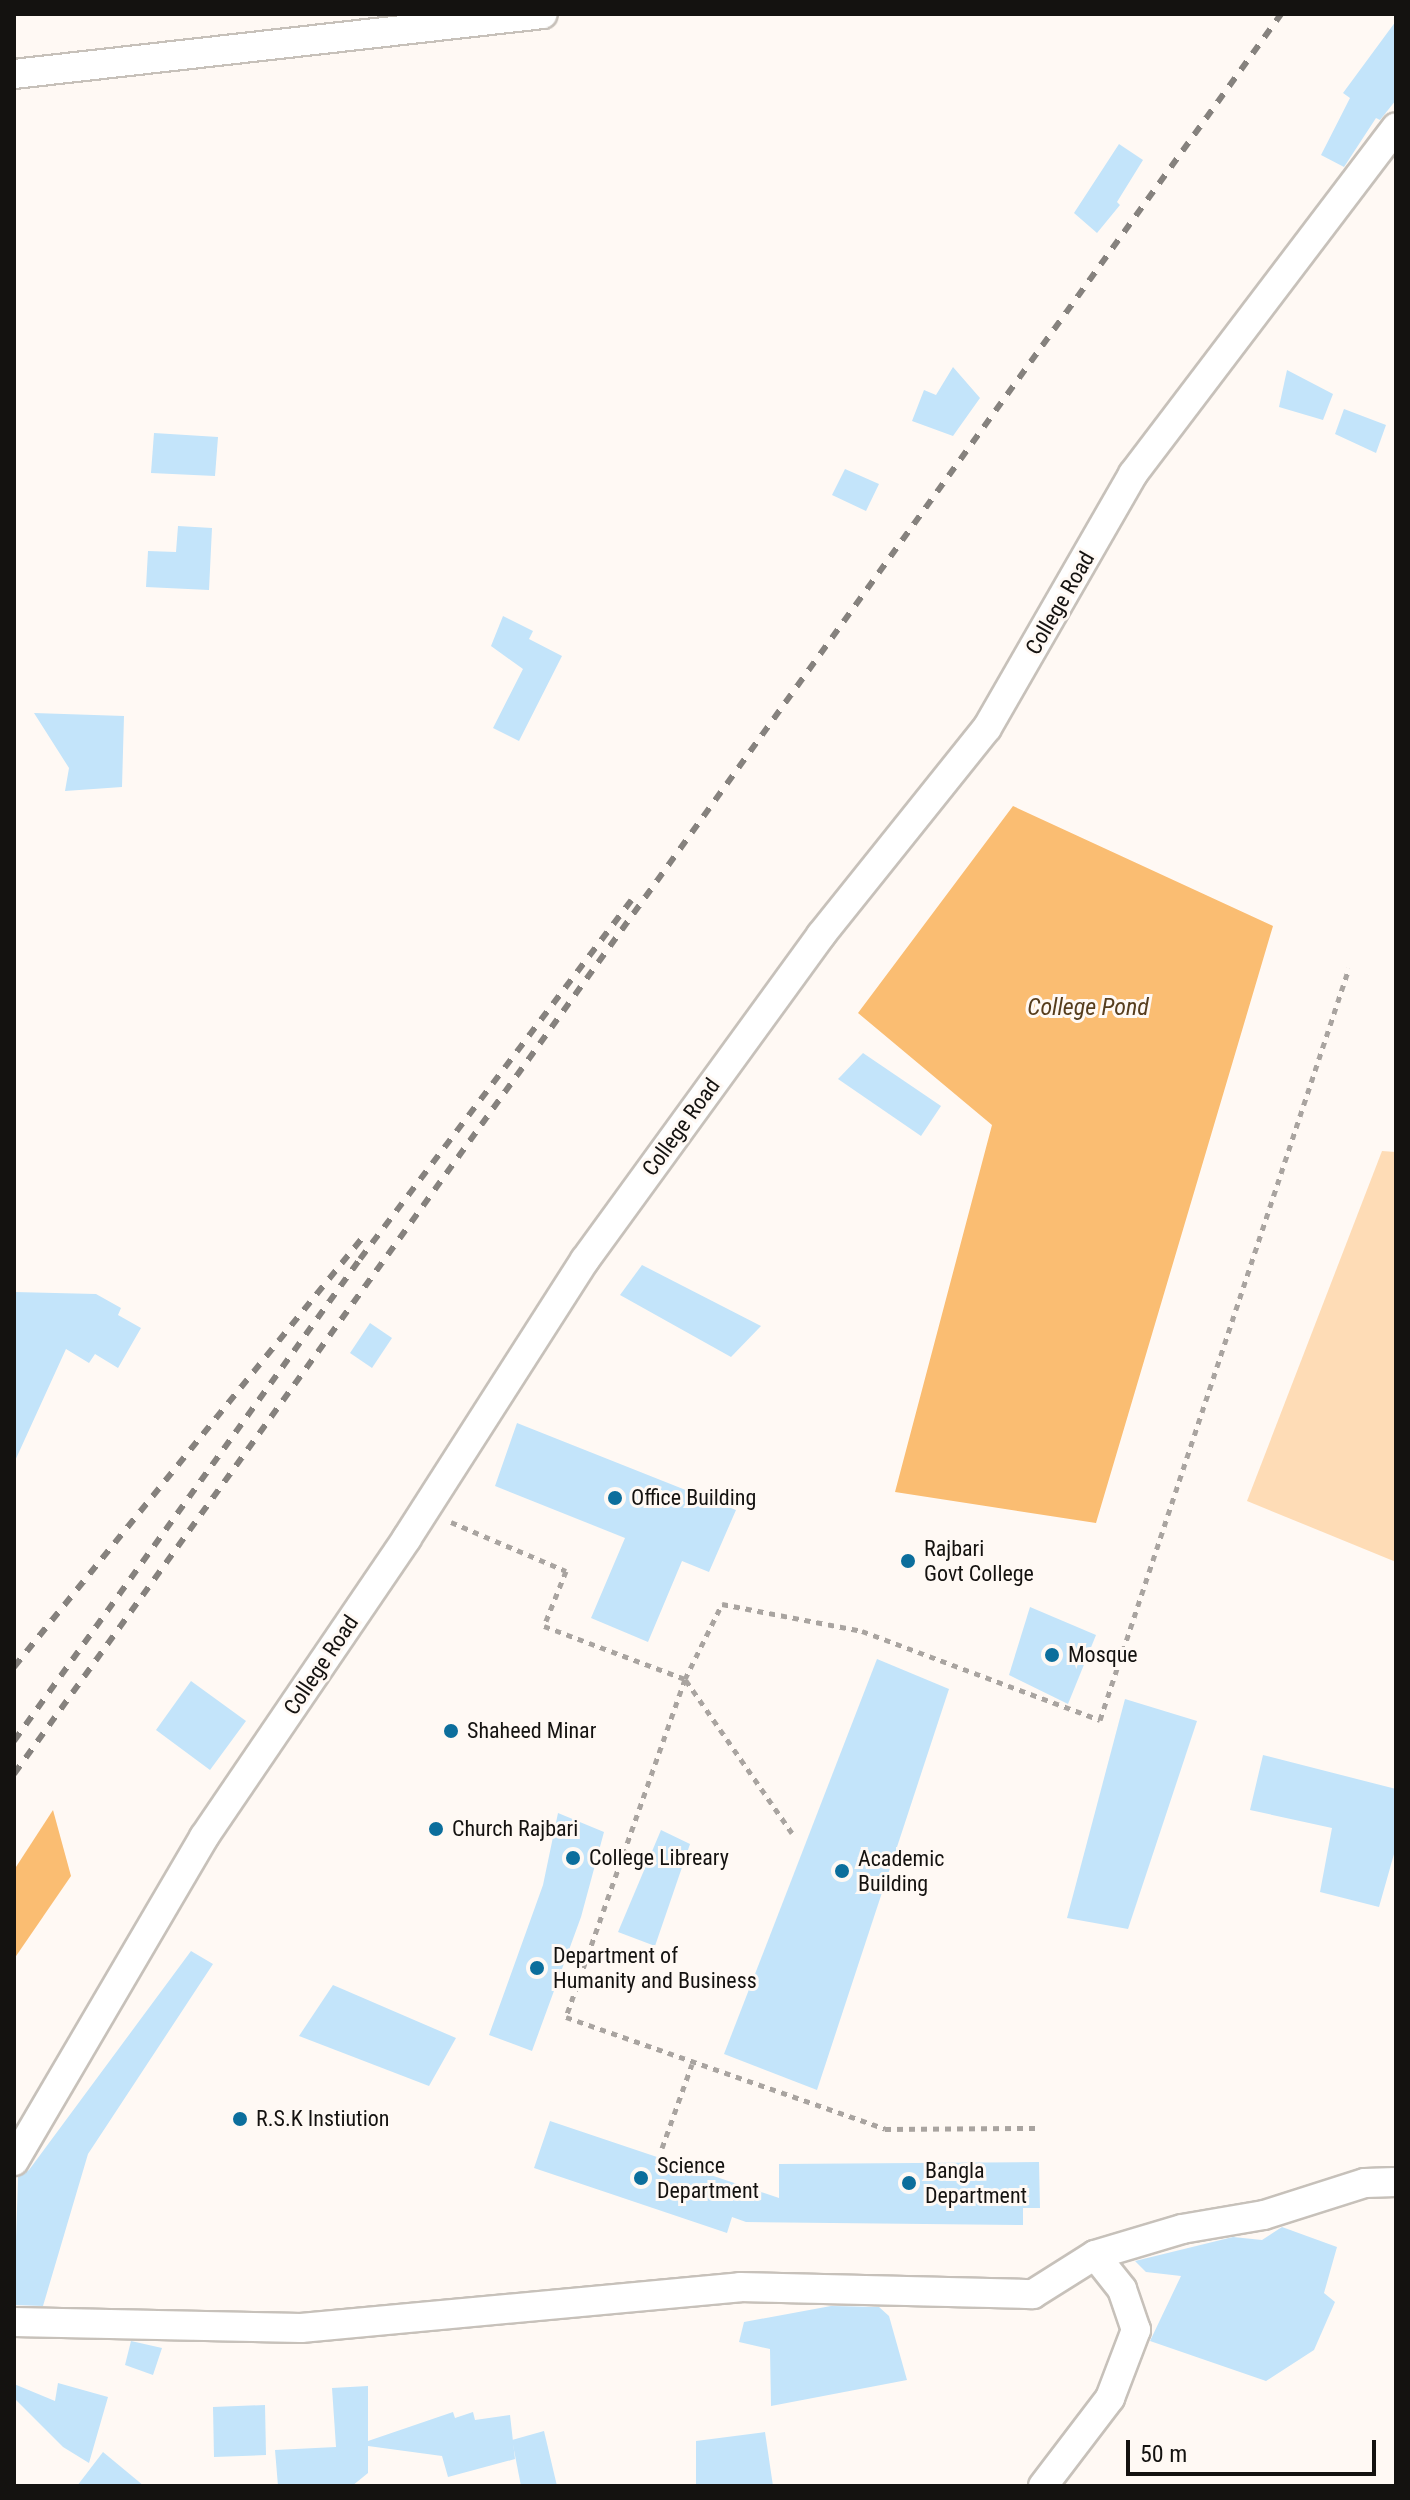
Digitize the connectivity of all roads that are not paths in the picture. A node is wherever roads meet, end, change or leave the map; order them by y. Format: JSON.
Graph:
{"nodes":[{"id":1,"x":543,"y":14,"type":"edge"},
{"id":2,"x":14,"y":74,"type":"edge"},
{"id":3,"x":1396,"y":127,"type":"edge"},
{"id":4,"x":14,"y":2161,"type":"edge"},
{"id":5,"x":1396,"y":2182,"type":"edge"},
{"id":6,"x":1095,"y":2255,"type":"junction"},
{"id":7,"x":14,"y":2322,"type":"edge"},
{"id":8,"x":1043,"y":2486,"type":"edge"}],
"edges":[{"from":1,"to":2,"type":"street"},
{"from":3,"to":4,"type":"street","name":"College Road"},
{"from":5,"to":6,"type":"street"},
{"from":6,"to":7,"type":"street"},
{"from":6,"to":8,"type":"street"}]}
